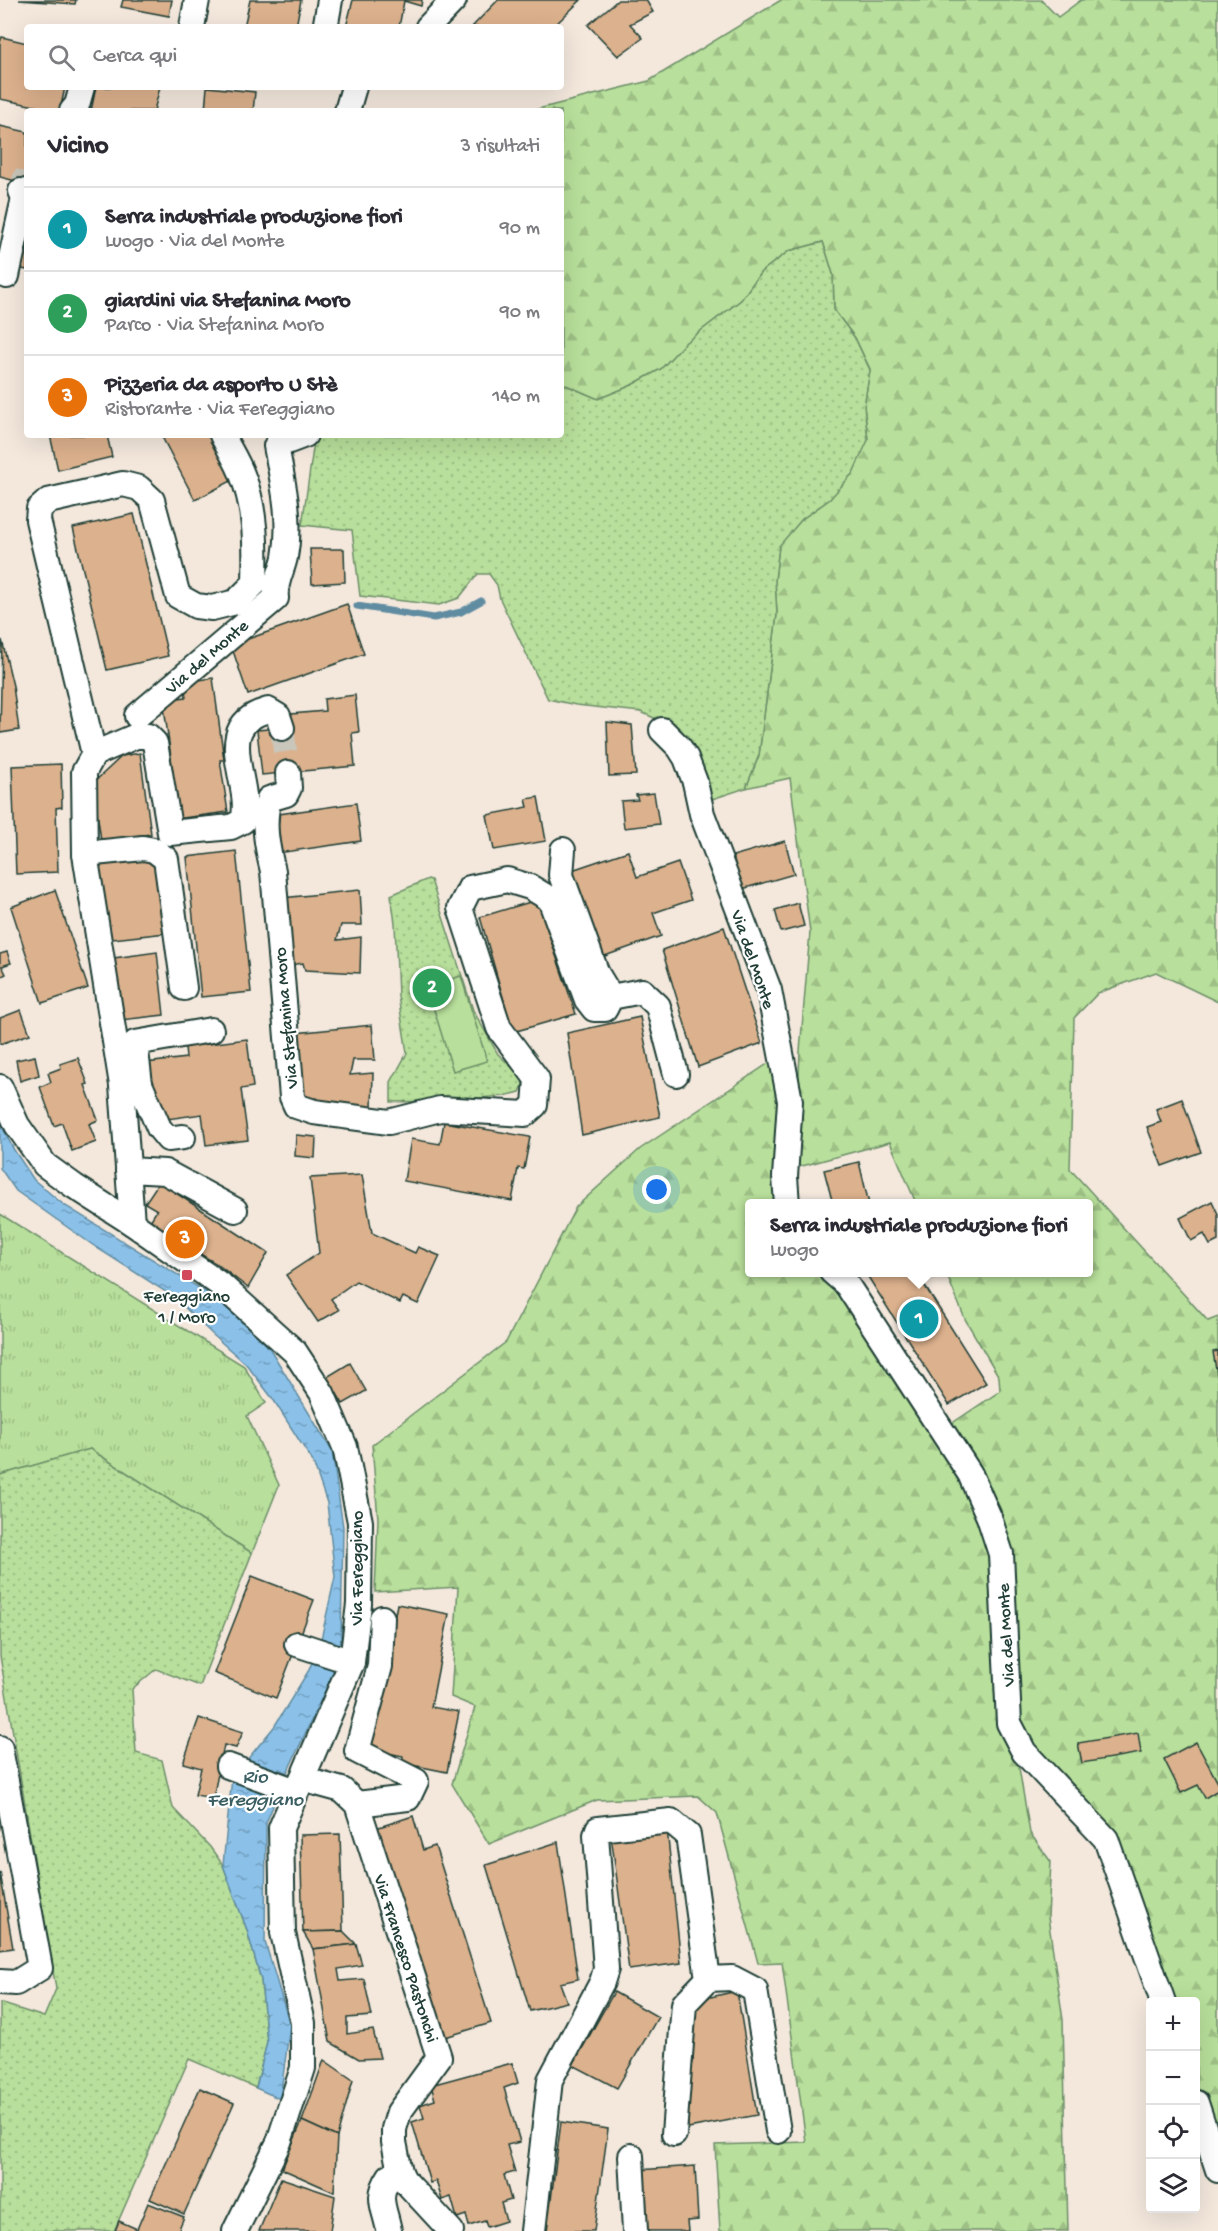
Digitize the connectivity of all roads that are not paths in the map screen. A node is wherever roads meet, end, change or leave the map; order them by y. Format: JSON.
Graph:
{"nodes":[{"id":1,"x":197,"y":0,"type":"edge"},
{"id":2,"x":330,"y":0,"type":"edge"},
{"id":3,"x":454,"y":0,"type":"edge"},
{"id":4,"x":193,"y":24,"type":"edge"},
{"id":5,"x":327,"y":24,"type":"edge"},
{"id":6,"x":431,"y":24,"type":"edge"},
{"id":7,"x":81,"y":90,"type":"edge"},
{"id":8,"x":353,"y":90,"type":"edge"},
{"id":9,"x":74,"y":108,"type":"edge"},
{"id":10,"x":348,"y":108,"type":"edge"},
{"id":11,"x":22,"y":187,"type":"dead end"},
{"id":12,"x":3,"y":269,"type":"edge"},
{"id":13,"x":297,"y":438,"type":"edge"},
{"id":14,"x":225,"y":440,"type":"edge"},
{"id":15,"x":137,"y":716,"type":"dead end"},
{"id":16,"x":282,"y":728,"type":"tunnel mouth"},
{"id":17,"x":662,"y":730,"type":"dead end"},
{"id":18,"x":94,"y":754,"type":"junction"},
{"id":19,"x":288,"y":773,"type":"tunnel mouth"},
{"id":20,"x":563,"y":850,"type":"dead end"},
{"id":21,"x":85,"y":854,"type":"junction"},
{"id":22,"x":184,"y":988,"type":"dead end"},
{"id":23,"x":611,"y":997,"type":"junction"},
{"id":24,"x":211,"y":1030,"type":"dead end"},
{"id":25,"x":676,"y":1074,"type":"dead end"},
{"id":26,"x":131,"y":1085,"type":"junction"},
{"id":27,"x":0,"y":1087,"type":"edge"},
{"id":28,"x":183,"y":1137,"type":"dead end"},
{"id":29,"x":128,"y":1170,"type":"junction"},
{"id":30,"x":787,"y":1199,"type":"edge"},
{"id":31,"x":235,"y":1210,"type":"dead end"},
{"id":32,"x":132,"y":1223,"type":"junction"},
{"id":33,"x":838,"y":1277,"type":"edge"},
{"id":34,"x":382,"y":1618,"type":"dead end"},
{"id":35,"x":304,"y":1646,"type":"dead end"},
{"id":36,"x":346,"y":1660,"type":"junction"},
{"id":37,"x":0,"y":1748,"type":"edge"},
{"id":38,"x":232,"y":1768,"type":"dead end"},
{"id":39,"x":294,"y":1785,"type":"junction"},
{"id":40,"x":357,"y":1804,"type":"junction"},
{"id":41,"x":708,"y":1979,"type":"junction"},
{"id":42,"x":0,"y":1982,"type":"edge"},
{"id":43,"x":1162,"y":1997,"type":"edge"},
{"id":44,"x":1197,"y":2105,"type":"edge"},
{"id":45,"x":778,"y":2131,"type":"dead end"},
{"id":46,"x":674,"y":2134,"type":"dead end"},
{"id":47,"x":631,"y":2156,"type":"dead end"},
{"id":48,"x":1218,"y":2170,"type":"edge"},
{"id":49,"x":400,"y":2172,"type":"junction"},
{"id":50,"x":234,"y":2231,"type":"edge"},
{"id":51,"x":389,"y":2231,"type":"edge"},
{"id":52,"x":451,"y":2231,"type":"edge"},
{"id":53,"x":533,"y":2231,"type":"edge"},
{"id":54,"x":634,"y":2231,"type":"edge"}],
"edges":[{"from":1,"to":4,"type":"street"},
{"from":2,"to":5,"type":"street"},
{"from":3,"to":6,"type":"street"},
{"from":7,"to":9,"type":"street"},
{"from":8,"to":10,"type":"street"},
{"from":11,"to":12,"type":"street"},
{"from":13,"to":15,"type":"street","name":"Via del Monte"},
{"from":14,"to":18,"type":"street"},
{"from":16,"to":18,"type":"street"},
{"from":17,"to":30,"type":"street","name":"Via del Monte"},
{"from":18,"to":21,"type":"street"},
{"from":19,"to":23,"type":"street","name":"Via Stefanina Moro"},
{"from":20,"to":23,"type":"street"},
{"from":21,"to":22,"type":"street"},
{"from":21,"to":26,"type":"street"},
{"from":23,"to":25,"type":"street","name":"Via Stefanina Moro"},
{"from":24,"to":26,"type":"street"},
{"from":26,"to":28,"type":"street"},
{"from":26,"to":29,"type":"street"},
{"from":27,"to":32,"type":"street","name":"Via Fereggiano"},
{"from":29,"to":31,"type":"street"},
{"from":29,"to":32,"type":"street"},
{"from":32,"to":36,"type":"street","name":"Via Fereggiano"},
{"from":33,"to":43,"type":"street","name":"Via del Monte"},
{"from":34,"to":40,"type":"street"},
{"from":35,"to":36,"type":"street"},
{"from":36,"to":39,"type":"street","name":"Via Fereggiano"},
{"from":37,"to":42,"type":"street"},
{"from":38,"to":39,"type":"street"},
{"from":39,"to":40,"type":"street"},
{"from":39,"to":50,"type":"street","name":"Via Fereggiano"},
{"from":40,"to":49,"type":"street","name":"Via Francesco Pastonchi"},
{"from":41,"to":45,"type":"street"},
{"from":41,"to":46,"type":"street"},
{"from":41,"to":53,"type":"street"},
{"from":44,"to":48,"type":"street"},
{"from":47,"to":54,"type":"street"},
{"from":49,"to":51,"type":"street"},
{"from":49,"to":52,"type":"street","name":"Via Francesco Pastonchi"}]}
